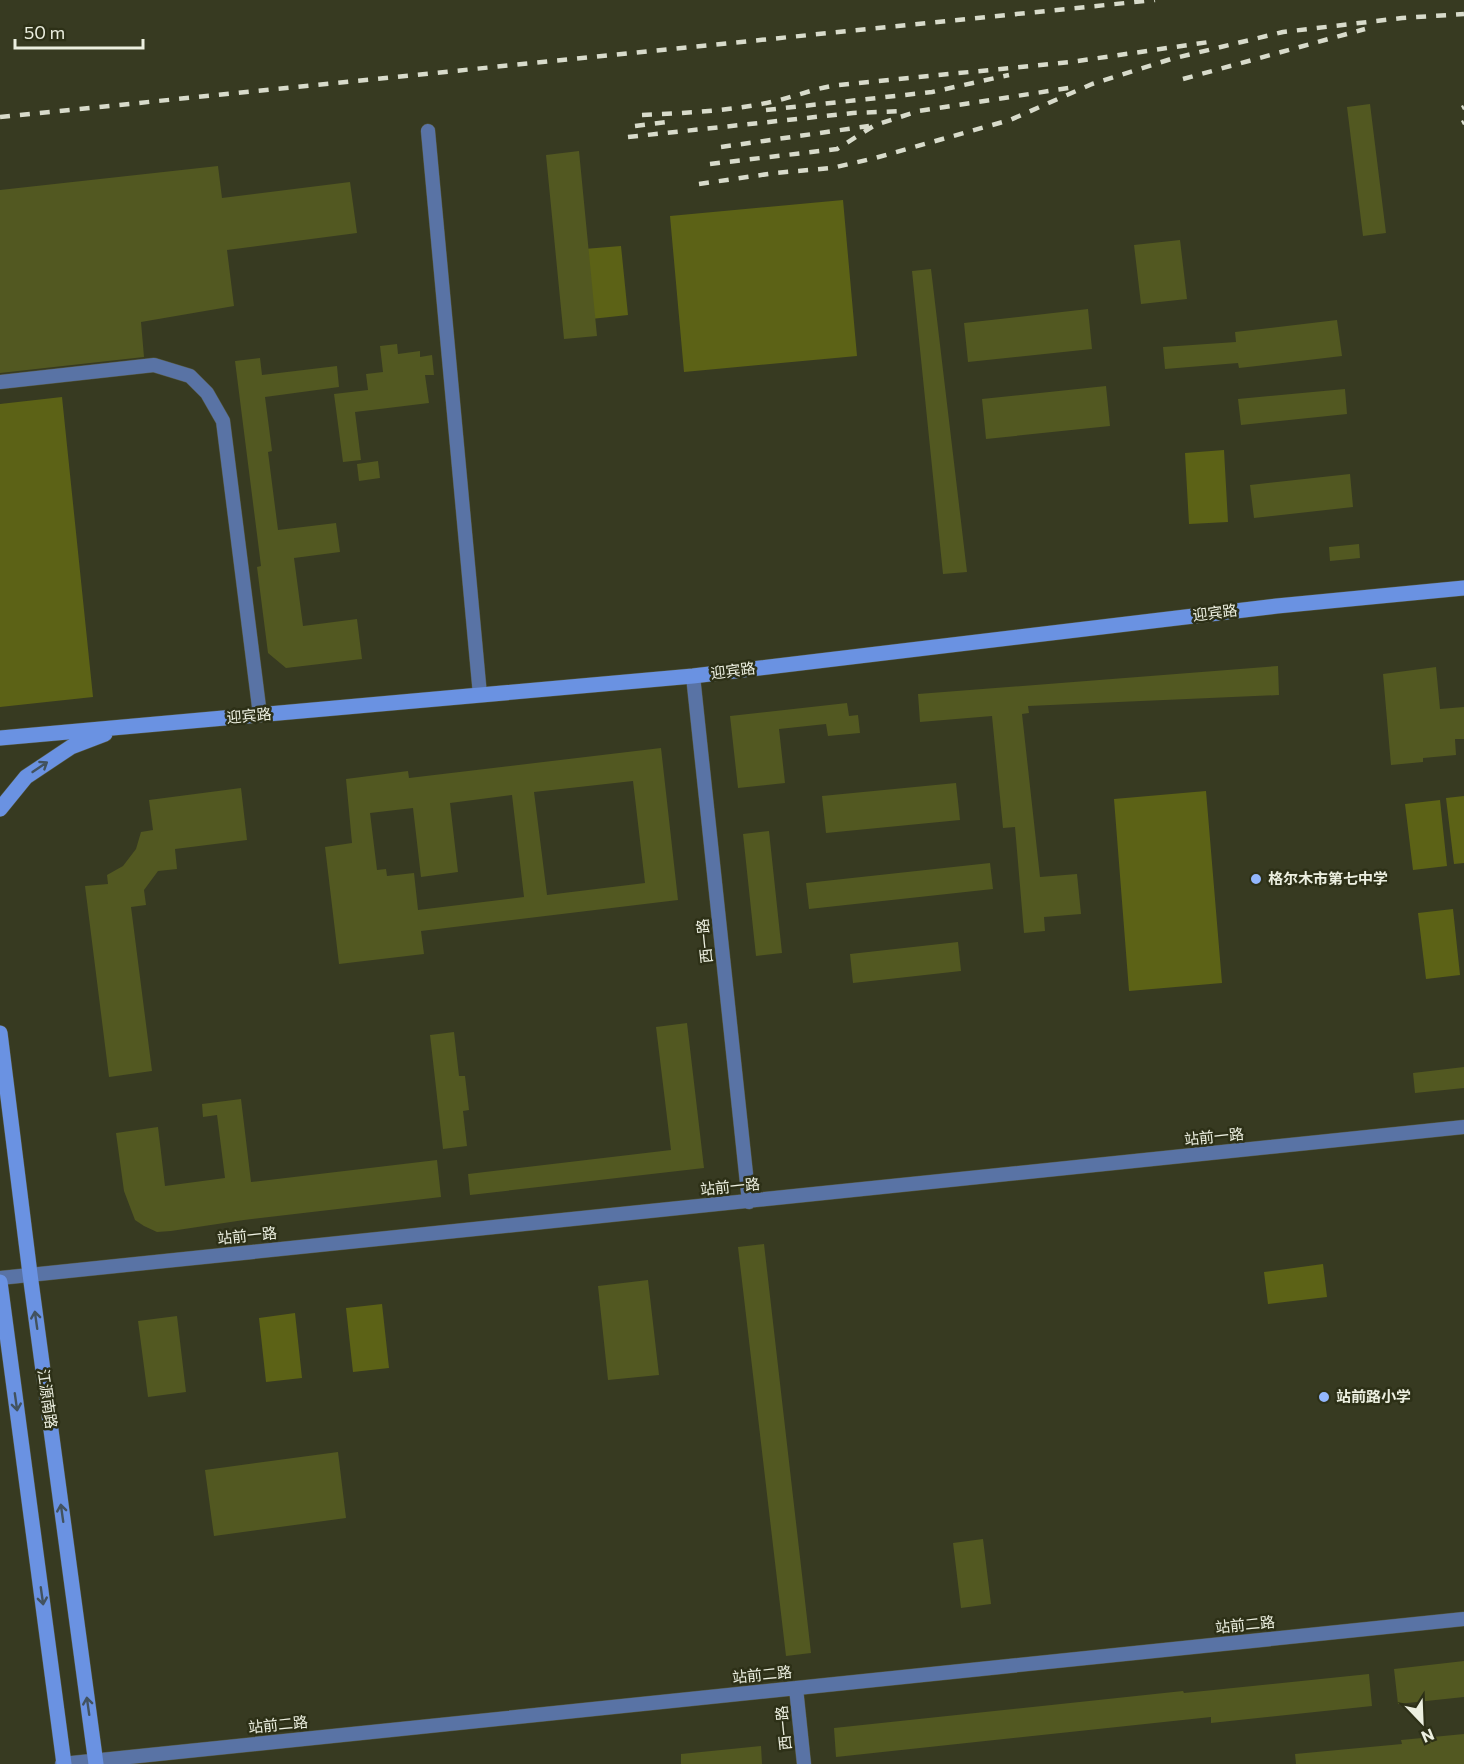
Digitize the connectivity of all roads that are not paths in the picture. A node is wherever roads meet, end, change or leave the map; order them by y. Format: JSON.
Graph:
{"nodes":[{"id":1,"x":428,"y":131,"type":"dead end"},
{"id":2,"x":0,"y":382,"type":"edge"},
{"id":3,"x":1464,"y":588,"type":"edge"},
{"id":4,"x":693,"y":676,"type":"junction"},
{"id":5,"x":480,"y":695,"type":"junction"},
{"id":6,"x":260,"y":715,"type":"junction"},
{"id":7,"x":123,"y":727,"type":"junction"},
{"id":8,"x":0,"y":738,"type":"edge"},
{"id":9,"x":0,"y":809,"type":"edge"},
{"id":10,"x":0,"y":1033,"type":"edge"},
{"id":11,"x":1464,"y":1127,"type":"edge"},
{"id":12,"x":749,"y":1202,"type":"junction"},
{"id":13,"x":30,"y":1274,"type":"junction"},
{"id":14,"x":0,"y":1280,"type":"edge"},
{"id":15,"x":1464,"y":1619,"type":"edge"},
{"id":16,"x":796,"y":1688,"type":"junction"},
{"id":17,"x":96,"y":1762,"type":"edge"},
{"id":18,"x":63,"y":1764,"type":"edge"},
{"id":19,"x":804,"y":1764,"type":"edge"}],
"edges":[{"from":1,"to":5,"type":"street"},
{"from":2,"to":6,"type":"street"},
{"from":3,"to":4,"type":"main road","name":"迎宾路"},
{"from":4,"to":5,"type":"main road","name":"迎宾路"},
{"from":4,"to":12,"type":"street","name":"西一路"},
{"from":5,"to":6,"type":"main road","name":"迎宾路"},
{"from":6,"to":7,"type":"main road","name":"迎宾路"},
{"from":7,"to":8,"type":"main road","name":"迎宾路"},
{"from":9,"to":7,"type":"main road","one_way":true},
{"from":10,"to":13,"type":"main road","name":"江源南路"},
{"from":11,"to":12,"type":"street","name":"站前一路"},
{"from":12,"to":13,"type":"street","name":"站前一路"},
{"from":13,"to":14,"type":"street","name":"站前一路"},
{"from":17,"to":13,"type":"main road","name":"江源南路","one_way":true},
{"from":14,"to":18,"type":"main road","name":"江源南路","one_way":true},
{"from":15,"to":16,"type":"street","name":"站前二路"},
{"from":16,"to":17,"type":"street","name":"站前二路"},
{"from":16,"to":19,"type":"street","name":"西一路"},
{"from":17,"to":18,"type":"street","name":"站前二路"}]}
